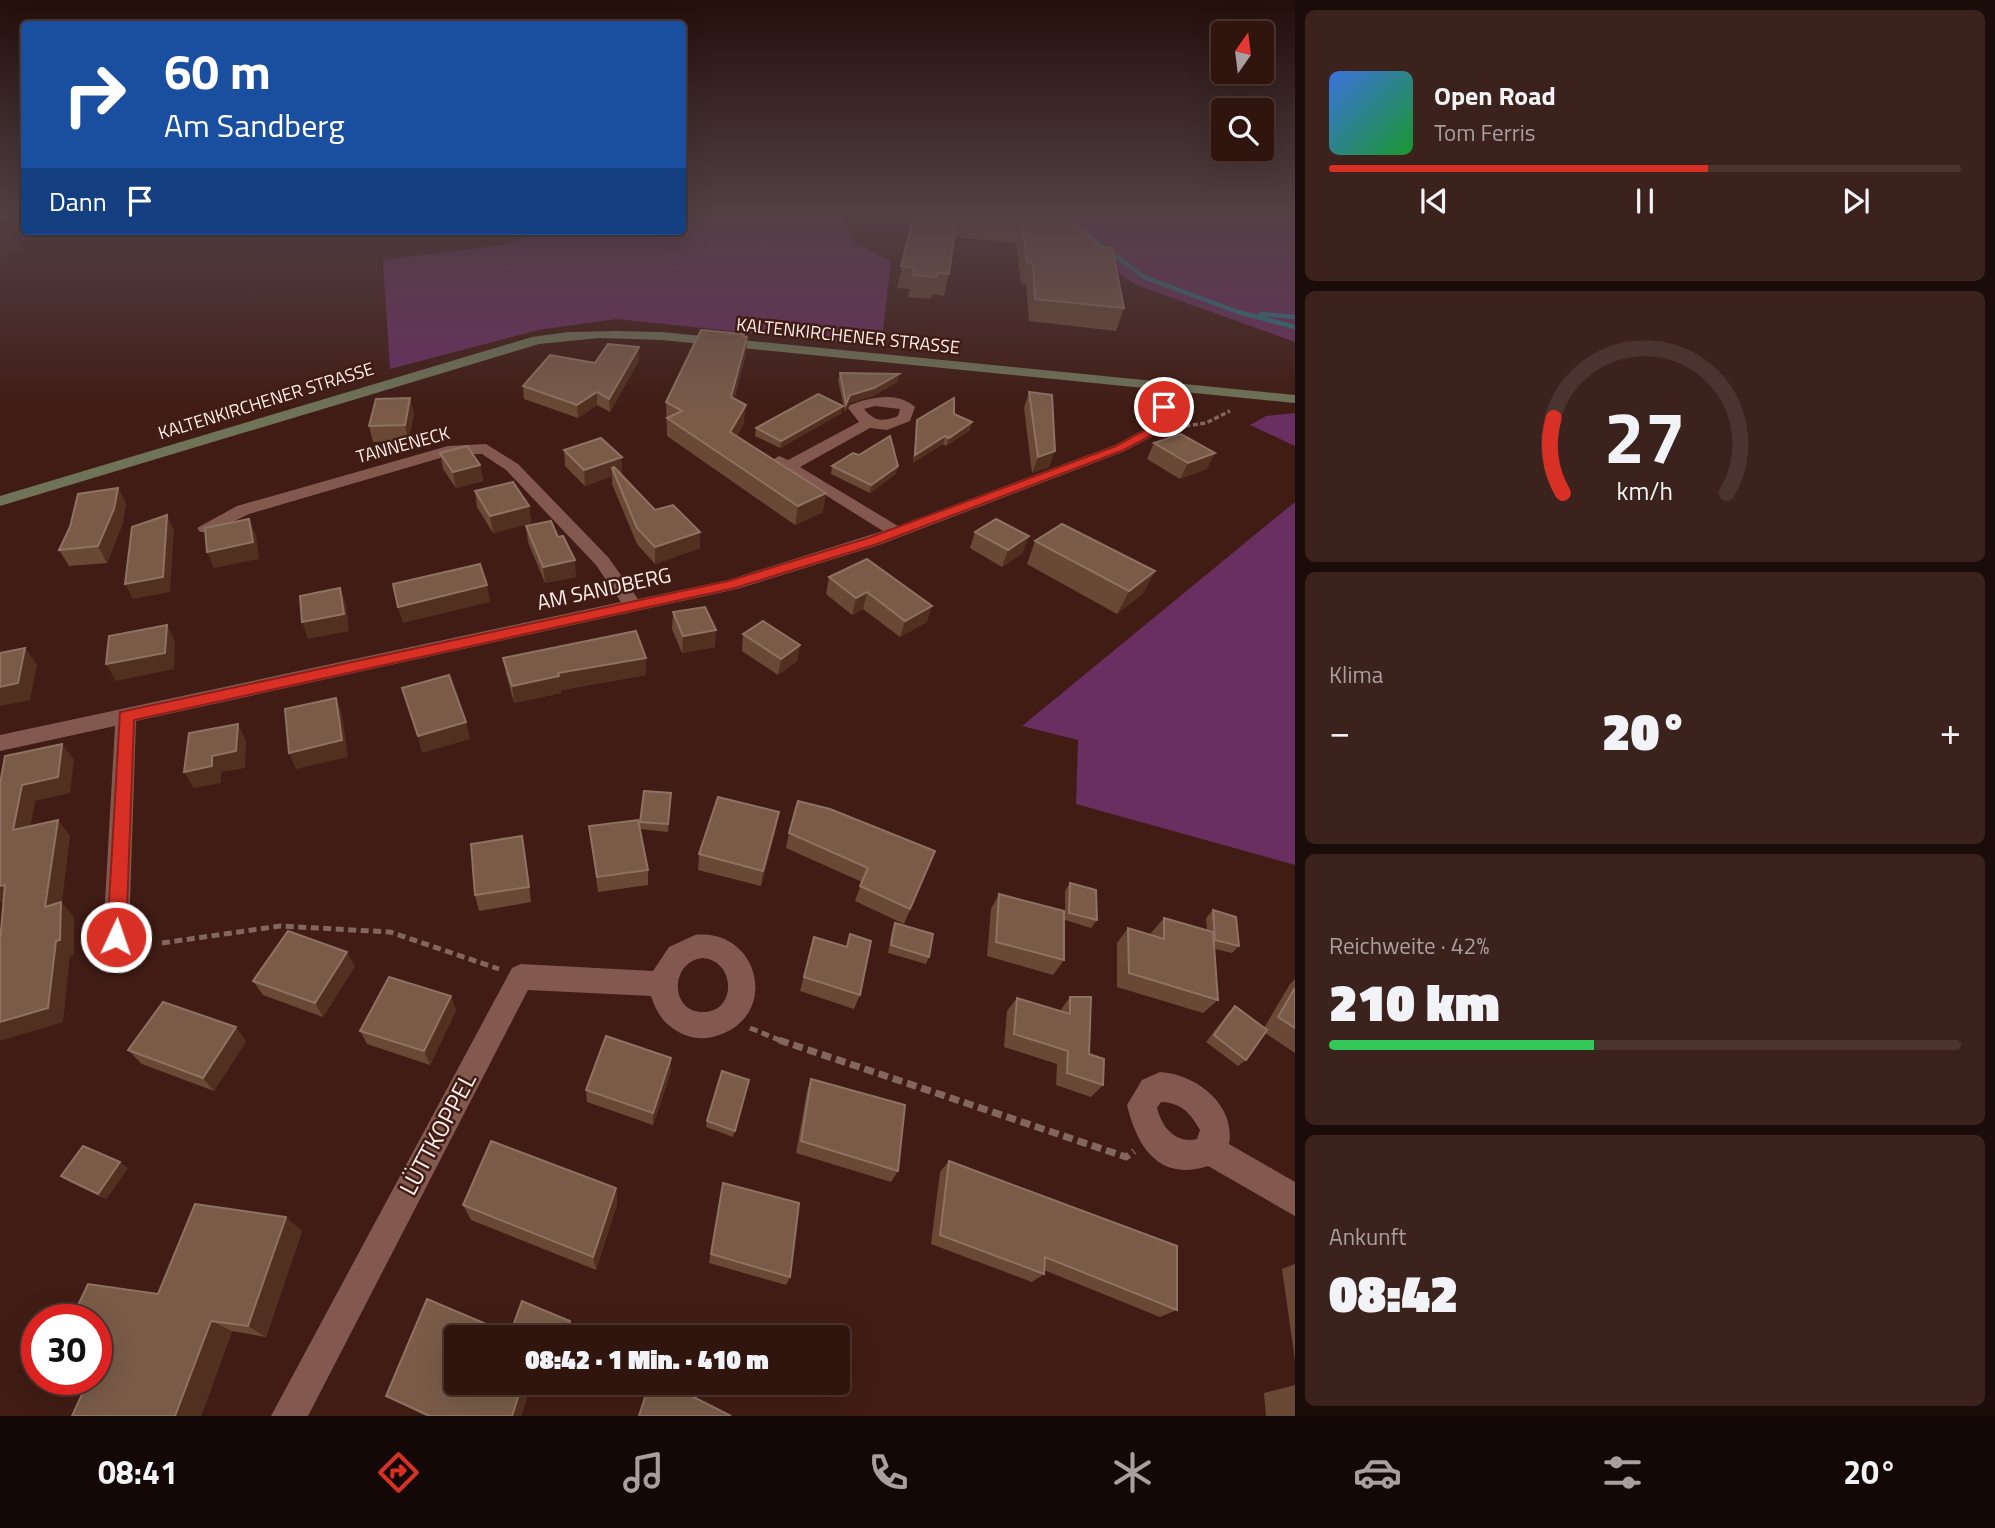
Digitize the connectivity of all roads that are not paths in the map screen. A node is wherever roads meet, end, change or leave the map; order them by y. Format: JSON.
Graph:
{"nodes":[{"id":1,"x":1170,"y":388,"type":"junction"},
{"id":2,"x":1295,"y":399,"type":"edge"},
{"id":3,"x":868,"y":423,"type":"dead end"},
{"id":4,"x":0,"y":501,"type":"edge"},
{"id":5,"x":206,"y":528,"type":"edge"},
{"id":6,"x":897,"y":532,"type":"junction"},
{"id":7,"x":634,"y":607,"type":"junction"},
{"id":8,"x":126,"y":716,"type":"junction"},
{"id":9,"x":0,"y":743,"type":"edge"},
{"id":10,"x":137,"y":947,"type":"road end"},
{"id":11,"x":662,"y":984,"type":"junction"},
{"id":12,"x":1210,"y":1150,"type":"junction"},
{"id":13,"x":1295,"y":1200,"type":"edge"},
{"id":14,"x":289,"y":1416,"type":"edge"}],
"edges":[{"from":1,"to":2,"type":"main road","name":"KALTENKIRCHENER STRASSE"},
{"from":1,"to":4,"type":"main road","name":"KALTENKIRCHENER STRASSE"},
{"from":1,"to":6,"type":"street","name":"AM SANDBERG"},
{"from":3,"to":6,"type":"street"},
{"from":5,"to":7,"type":"street","name":"TANNENECK"},
{"from":6,"to":7,"type":"street","name":"AM SANDBERG"},
{"from":7,"to":8,"type":"street","name":"AM SANDBERG"},
{"from":8,"to":9,"type":"street","name":"AM SANDBERG"},
{"from":8,"to":10,"type":"street"},
{"from":11,"to":11,"type":"street"},
{"from":11,"to":14,"type":"street","name":"LÜTTKOPPEL"},
{"from":12,"to":12,"type":"street"},
{"from":12,"to":13,"type":"street"}]}
